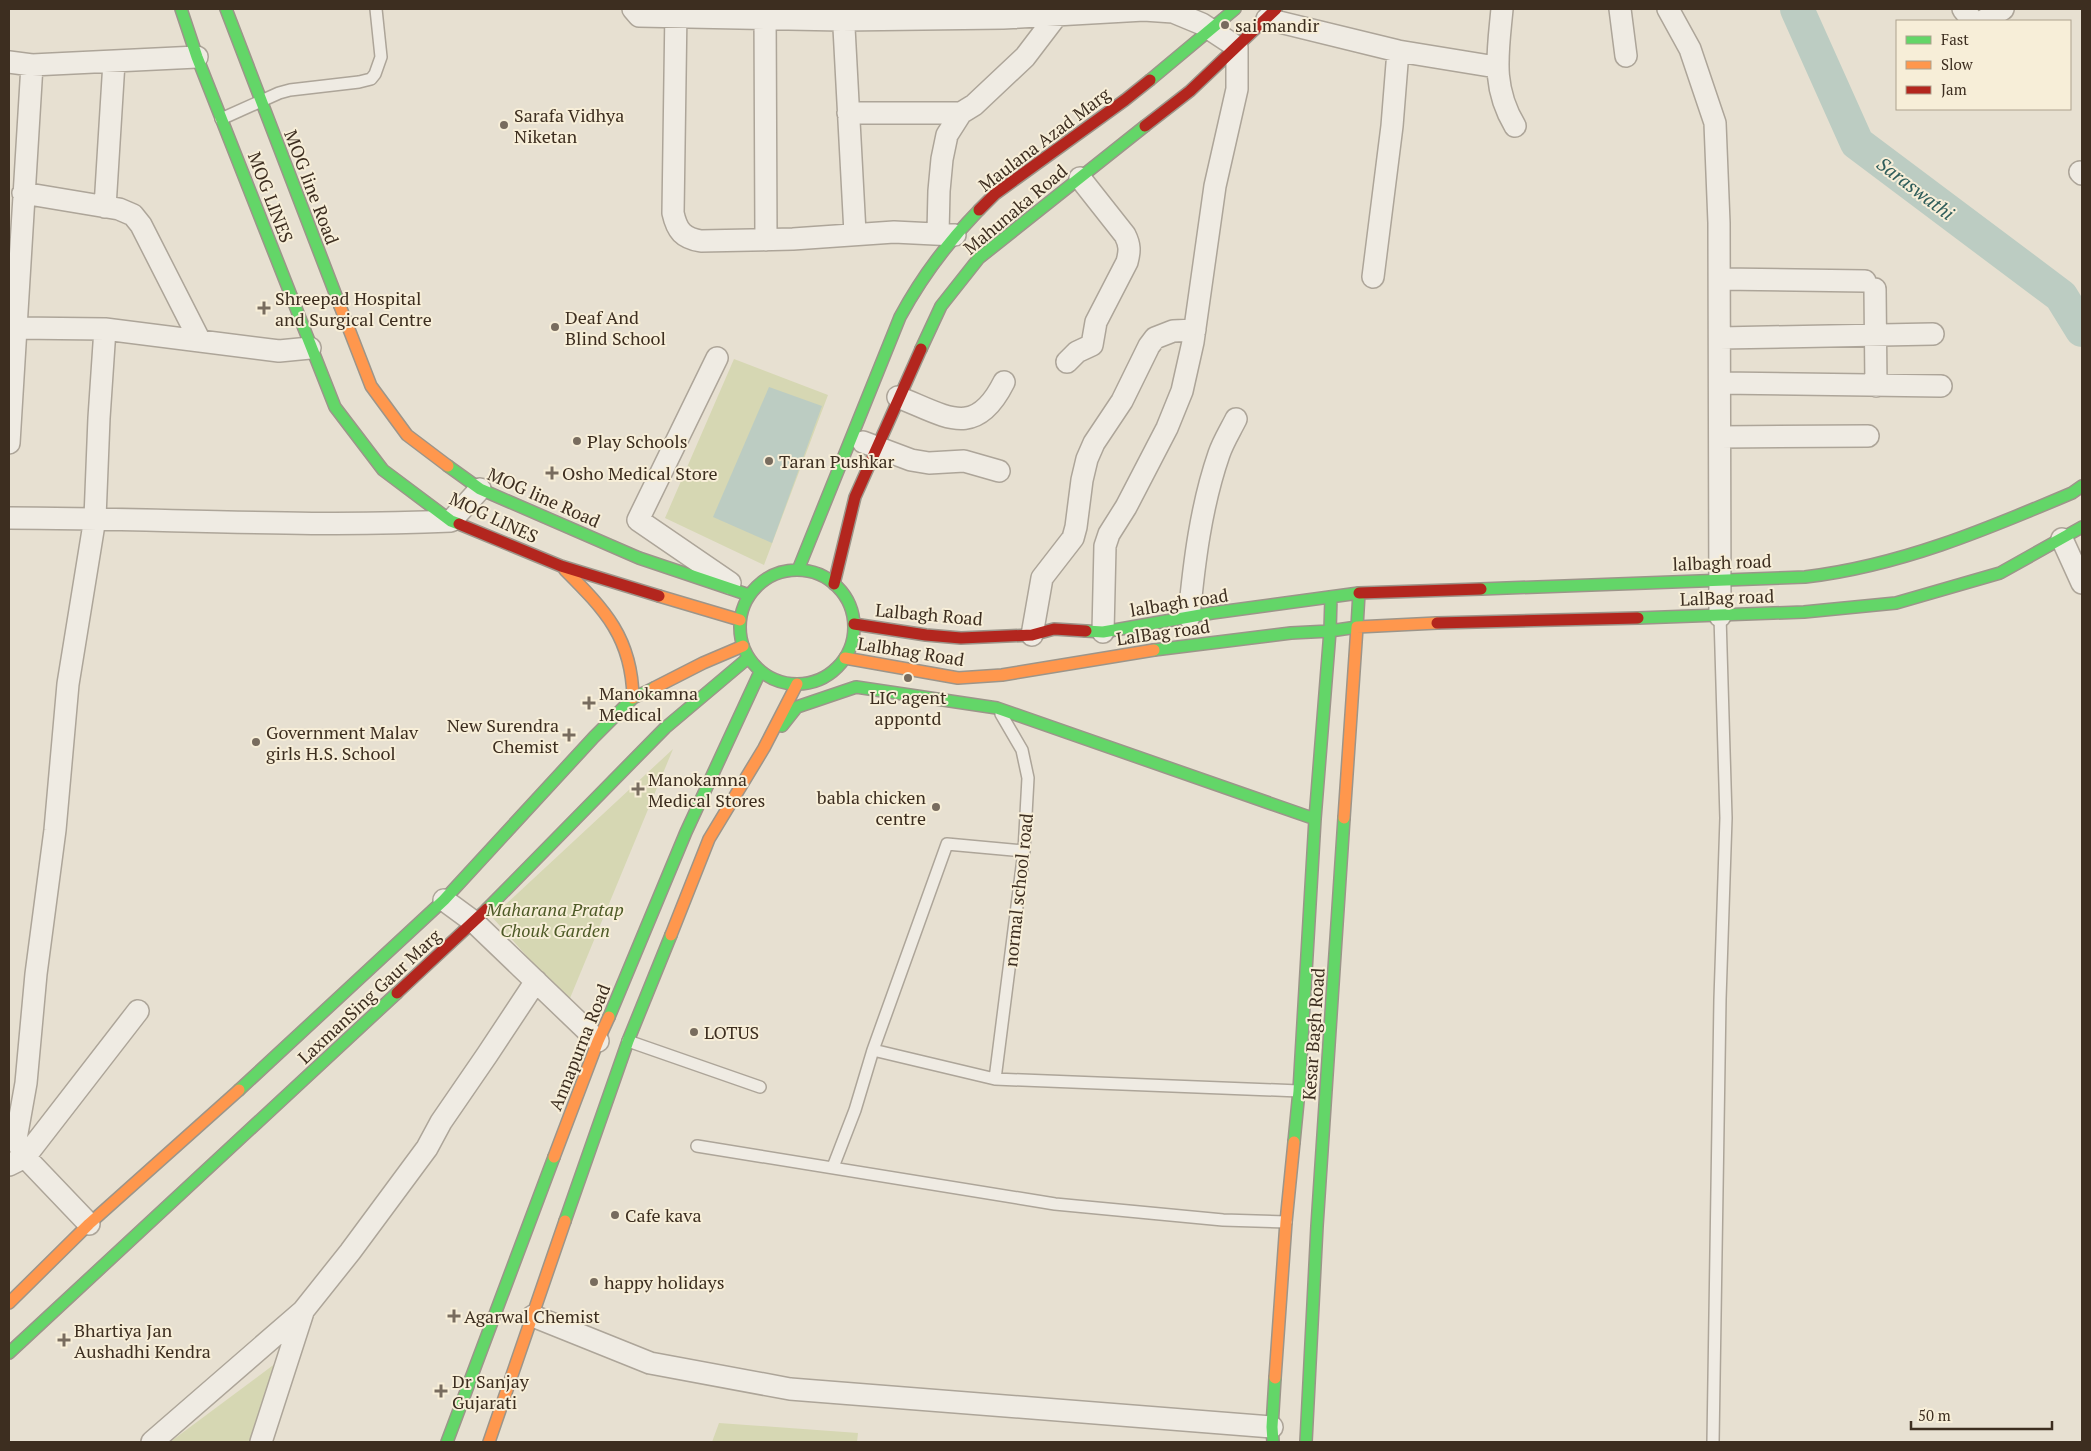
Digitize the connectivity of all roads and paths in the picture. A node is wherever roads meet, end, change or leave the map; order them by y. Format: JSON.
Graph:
{"nodes":[{"id":1,"x":181,"y":9,"type":"edge"},
{"id":2,"x":226,"y":9,"type":"edge"},
{"id":3,"x":376,"y":9,"type":"edge"},
{"id":4,"x":633,"y":9,"type":"edge"},
{"id":5,"x":1134,"y":9,"type":"edge"},
{"id":6,"x":1235,"y":9,"type":"edge"},
{"id":7,"x":1502,"y":9,"type":"edge"},
{"id":8,"x":1620,"y":9,"type":"edge"},
{"id":9,"x":1668,"y":9,"type":"edge"},
{"id":10,"x":1963,"y":9,"type":"edge"},
{"id":11,"x":2003,"y":9,"type":"edge"},
{"id":12,"x":676,"y":13,"type":"edge"},
{"id":13,"x":765,"y":13,"type":"edge"},
{"id":14,"x":843,"y":14,"type":"edge"},
{"id":15,"x":936,"y":14,"type":"edge"},
{"id":16,"x":1272,"y":14,"type":"edge"},
{"id":17,"x":1057,"y":15,"type":"junction"},
{"id":18,"x":1972,"y":20,"type":"edge"},
{"id":19,"x":1985,"y":20,"type":"edge"},
{"id":20,"x":1210,"y":29,"type":"junction"},
{"id":21,"x":1237,"y":47,"type":"junction"},
{"id":22,"x":1398,"y":51,"type":"junction"},
{"id":23,"x":1626,"y":56,"type":"dead end"},
{"id":24,"x":197,"y":57,"type":"junction"},
{"id":25,"x":9,"y":62,"type":"edge"},
{"id":26,"x":114,"y":62,"type":"junction"},
{"id":27,"x":32,"y":65,"type":"junction"},
{"id":28,"x":1496,"y":67,"type":"junction"},
{"id":29,"x":261,"y":102,"type":"junction"},
{"id":30,"x":961,"y":112,"type":"junction"},
{"id":31,"x":848,"y":113,"type":"junction"},
{"id":32,"x":221,"y":119,"type":"junction"},
{"id":33,"x":1515,"y":126,"type":"dead end"},
{"id":34,"x":1080,"y":178,"type":"junction"},
{"id":35,"x":23,"y":192,"type":"junction"},
{"id":36,"x":105,"y":206,"type":"junction"},
{"id":37,"x":855,"y":233,"type":"junction"},
{"id":38,"x":946,"y":234,"type":"junction"},
{"id":39,"x":766,"y":240,"type":"junction"},
{"id":40,"x":1373,"y":277,"type":"dead end"},
{"id":41,"x":1720,"y":279,"type":"junction"},
{"id":42,"x":16,"y":328,"type":"junction"},
{"id":43,"x":105,"y":329,"type":"junction"},
{"id":44,"x":1195,"y":330,"type":"junction"},
{"id":45,"x":1933,"y":334,"type":"dead end"},
{"id":46,"x":1875,"y":335,"type":"junction"},
{"id":47,"x":1720,"y":338,"type":"junction"},
{"id":48,"x":200,"y":340,"type":"junction"},
{"id":49,"x":310,"y":348,"type":"junction"},
{"id":50,"x":717,"y":358,"type":"dead end"},
{"id":51,"x":1067,"y":362,"type":"dead end"},
{"id":52,"x":1004,"y":382,"type":"dead end"},
{"id":53,"x":1720,"y":383,"type":"junction"},
{"id":54,"x":1876,"y":386,"type":"junction"},
{"id":55,"x":1941,"y":386,"type":"dead end"},
{"id":56,"x":898,"y":397,"type":"junction"},
{"id":57,"x":1236,"y":420,"type":"dead end"},
{"id":58,"x":1868,"y":436,"type":"dead end"},
{"id":59,"x":851,"y":437,"type":"junction"},
{"id":60,"x":1720,"y":437,"type":"junction"},
{"id":61,"x":9,"y":443,"type":"edge"},
{"id":62,"x":876,"y":447,"type":"junction"},
{"id":63,"x":999,"y":471,"type":"dead end"},
{"id":64,"x":2082,"y":486,"type":"edge"},
{"id":65,"x":480,"y":490,"type":"junction"},
{"id":66,"x":9,"y":518,"type":"edge"},
{"id":67,"x":95,"y":518,"type":"junction"},
{"id":68,"x":451,"y":521,"type":"junction"},
{"id":69,"x":2082,"y":528,"type":"edge"},
{"id":70,"x":2062,"y":539,"type":"junction"},
{"id":71,"x":561,"y":566,"type":"junction"},
{"id":72,"x":798,"y":570,"type":"junction"},
{"id":73,"x":1721,"y":580,"type":"junction"},
{"id":74,"x":2082,"y":583,"type":"edge"},
{"id":75,"x":834,"y":584,"type":"junction"},
{"id":76,"x":1359,"y":593,"type":"junction"},
{"id":77,"x":749,"y":595,"type":"junction"},
{"id":78,"x":1331,"y":597,"type":"junction"},
{"id":79,"x":1720,"y":616,"type":"junction"},
{"id":80,"x":1189,"y":617,"type":"junction"},
{"id":81,"x":740,"y":620,"type":"junction"},
{"id":82,"x":854,"y":624,"type":"junction"},
{"id":83,"x":1357,"y":627,"type":"junction"},
{"id":84,"x":1103,"y":632,"type":"junction"},
{"id":85,"x":1330,"y":632,"type":"junction"},
{"id":86,"x":1032,"y":635,"type":"junction"},
{"id":87,"x":743,"y":646,"type":"junction"},
{"id":88,"x":748,"y":658,"type":"junction"},
{"id":89,"x":845,"y":658,"type":"junction"},
{"id":90,"x":760,"y":672,"type":"junction"},
{"id":91,"x":1002,"y":675,"type":"joint"},
{"id":92,"x":958,"y":678,"type":"junction"},
{"id":93,"x":797,"y":684,"type":"junction"},
{"id":94,"x":633,"y":698,"type":"junction"},
{"id":95,"x":997,"y":708,"type":"junction"},
{"id":96,"x":764,"y":748,"type":"junction"},
{"id":97,"x":1315,"y":818,"type":"junction"},
{"id":98,"x":1024,"y":851,"type":"junction"},
{"id":99,"x":444,"y":900,"type":"junction"},
{"id":100,"x":474,"y":922,"type":"junction"},
{"id":101,"x":536,"y":980,"type":"junction"},
{"id":102,"x":138,"y":1011,"type":"dead end"},
{"id":103,"x":598,"y":1041,"type":"junction"},
{"id":104,"x":628,"y":1041,"type":"junction"},
{"id":105,"x":873,"y":1050,"type":"junction"},
{"id":106,"x":996,"y":1079,"type":"junction"},
{"id":107,"x":760,"y":1088,"type":"dead end"},
{"id":108,"x":1299,"y":1091,"type":"junction"},
{"id":109,"x":697,"y":1146,"type":"dead end"},
{"id":110,"x":17,"y":1161,"type":"edge"},
{"id":111,"x":833,"y":1167,"type":"junction"},
{"id":112,"x":1286,"y":1222,"type":"junction"},
{"id":113,"x":89,"y":1224,"type":"junction"},
{"id":114,"x":1317,"y":1226,"type":"junction"},
{"id":115,"x":9,"y":1304,"type":"edge"},
{"id":116,"x":303,"y":1311,"type":"junction"},
{"id":117,"x":533,"y":1316,"type":"junction"},
{"id":118,"x":9,"y":1354,"type":"edge"},
{"id":119,"x":1272,"y":1434,"type":"edge"},
{"id":120,"x":152,"y":1442,"type":"edge"},
{"id":121,"x":261,"y":1442,"type":"edge"},
{"id":122,"x":447,"y":1442,"type":"edge"},
{"id":123,"x":489,"y":1442,"type":"edge"},
{"id":124,"x":1306,"y":1442,"type":"edge"},
{"id":125,"x":1713,"y":1442,"type":"edge"}],
"edges":[{"from":1,"to":24,"type":"main road","name":"MOG LINES"},
{"from":2,"to":29,"type":"main road","name":"MOG line Road"},
{"from":3,"to":29,"type":"lane"},
{"from":4,"to":12,"type":"street"},
{"from":5,"to":17,"type":"street"},
{"from":5,"to":20,"type":"street"},
{"from":6,"to":20,"type":"main road","name":"Maulana Azad Marg"},
{"from":7,"to":28,"type":"street"},
{"from":8,"to":23,"type":"street"},
{"from":9,"to":41,"type":"street"},
{"from":10,"to":18,"type":"street"},
{"from":11,"to":19,"type":"street"},
{"from":12,"to":13,"type":"street"},
{"from":12,"to":39,"type":"street"},
{"from":13,"to":14,"type":"street"},
{"from":13,"to":39,"type":"street"},
{"from":14,"to":15,"type":"street"},
{"from":14,"to":31,"type":"street"},
{"from":15,"to":17,"type":"street"},
{"from":16,"to":21,"type":"main road","name":"Mahunaka Road"},
{"from":16,"to":22,"type":"street"},
{"from":17,"to":30,"type":"street"},
{"from":20,"to":21,"type":"street"},
{"from":20,"to":38,"type":"main road","name":"Maulana Azad Marg"},
{"from":21,"to":34,"type":"main road","name":"Mahunaka Road"},
{"from":21,"to":44,"type":"street"},
{"from":22,"to":28,"type":"street"},
{"from":22,"to":40,"type":"street"},
{"from":24,"to":26,"type":"street"},
{"from":24,"to":32,"type":"main road","name":"MOG LINES"},
{"from":25,"to":27,"type":"street"},
{"from":26,"to":27,"type":"street"},
{"from":26,"to":36,"type":"street"},
{"from":27,"to":35,"type":"street"},
{"from":28,"to":33,"type":"street"},
{"from":29,"to":32,"type":"lane"},
{"from":29,"to":65,"type":"main road","name":"MOG line Road"},
{"from":30,"to":31,"type":"street"},
{"from":30,"to":38,"type":"street"},
{"from":31,"to":37,"type":"street"},
{"from":32,"to":49,"type":"main road","name":"MOG LINES"},
{"from":34,"to":51,"type":"street"},
{"from":34,"to":56,"type":"main road","name":"Mahunaka Road"},
{"from":35,"to":36,"type":"street"},
{"from":35,"to":42,"type":"street"},
{"from":36,"to":48,"type":"street"},
{"from":37,"to":38,"type":"street"},
{"from":37,"to":39,"type":"street"},
{"from":38,"to":59,"type":"main road","name":"Maulana Azad Marg"},
{"from":41,"to":46,"type":"street"},
{"from":41,"to":47,"type":"street"},
{"from":42,"to":43,"type":"street"},
{"from":42,"to":61,"type":"street"},
{"from":43,"to":48,"type":"street"},
{"from":43,"to":67,"type":"street"},
{"from":44,"to":84,"type":"street"},
{"from":44,"to":86,"type":"street"},
{"from":45,"to":46,"type":"street"},
{"from":46,"to":47,"type":"street"},
{"from":46,"to":54,"type":"street"},
{"from":47,"to":53,"type":"street"},
{"from":48,"to":49,"type":"street"},
{"from":49,"to":68,"type":"main road","name":"MOG LINES"},
{"from":50,"to":77,"type":"street"},
{"from":52,"to":56,"type":"street"},
{"from":53,"to":54,"type":"street"},
{"from":53,"to":60,"type":"street"},
{"from":54,"to":55,"type":"street"},
{"from":56,"to":62,"type":"main road","name":"Mahunaka Road"},
{"from":57,"to":80,"type":"street"},
{"from":58,"to":60,"type":"street"},
{"from":59,"to":62,"type":"street"},
{"from":59,"to":72,"type":"main road","name":"Maulana Azad Marg"},
{"from":60,"to":73,"type":"street"},
{"from":62,"to":63,"type":"street"},
{"from":62,"to":75,"type":"main road","name":"Mahunaka Road"},
{"from":64,"to":73,"type":"main road","name":"lalbagh road"},
{"from":65,"to":68,"type":"street"},
{"from":65,"to":77,"type":"main road","name":"MOG line Road"},
{"from":66,"to":67,"type":"street"},
{"from":67,"to":68,"type":"street"},
{"from":67,"to":110,"type":"street"},
{"from":68,"to":71,"type":"main road","name":"MOG LINES"},
{"from":69,"to":70,"type":"main road","name":"LalBag road"},
{"from":70,"to":74,"type":"street"},
{"from":70,"to":79,"type":"main road","name":"LalBag road"},
{"from":71,"to":81,"type":"main road","name":"MOG LINES"},
{"from":71,"to":94,"type":"main road"},
{"from":72,"to":75,"type":"main road"},
{"from":72,"to":77,"type":"main road"},
{"from":73,"to":76,"type":"main road","name":"lalbagh road"},
{"from":73,"to":79,"type":"street"},
{"from":75,"to":82,"type":"main road"},
{"from":76,"to":78,"type":"main road","name":"lalbagh road"},
{"from":76,"to":83,"type":"main road","name":"Kesar Bagh Road"},
{"from":77,"to":81,"type":"main road"},
{"from":78,"to":80,"type":"main road","name":"lalbagh road"},
{"from":78,"to":85,"type":"main road","name":"Kesar Bagh Road"},
{"from":79,"to":83,"type":"main road","name":"LalBag road"},
{"from":79,"to":125,"type":"lane"},
{"from":80,"to":84,"type":"main road","name":"lalbagh road"},
{"from":81,"to":87,"type":"main road"},
{"from":82,"to":86,"type":"main road","name":"Lalbagh Road"},
{"from":82,"to":89,"type":"main road"},
{"from":83,"to":85,"type":"main road","name":"LalBag road"},
{"from":83,"to":114,"type":"main road","name":"Kesar Bagh Road"},
{"from":84,"to":86,"type":"main road","name":"lalbagh road"},
{"from":85,"to":91,"type":"main road","name":"LalBag road"},
{"from":85,"to":97,"type":"main road","name":"Kesar Bagh Road"},
{"from":87,"to":88,"type":"main road"},
{"from":87,"to":94,"type":"main road","name":"LaxmanSing Gaur Marg"},
{"from":88,"to":90,"type":"main road"},
{"from":88,"to":100,"type":"main road","name":"LaxmanSing Gaur Marg"},
{"from":89,"to":92,"type":"main road","name":"Lalbhag Road"},
{"from":89,"to":93,"type":"main road"},
{"from":90,"to":93,"type":"main road"},
{"from":90,"to":103,"type":"main road","name":"Annapurna Road"},
{"from":91,"to":92,"type":"main road","name":"Lalbhag Road"},
{"from":92,"to":95,"type":"main road"},
{"from":93,"to":96,"type":"main road"},
{"from":94,"to":99,"type":"main road","name":"LaxmanSing Gaur Marg"},
{"from":95,"to":96,"type":"main road"},
{"from":95,"to":97,"type":"main road"},
{"from":95,"to":98,"type":"lane","name":"normal school road"},
{"from":96,"to":104,"type":"main road"},
{"from":97,"to":108,"type":"main road","name":"Kesar Bagh Road"},
{"from":98,"to":105,"type":"lane"},
{"from":98,"to":106,"type":"lane","name":"normal school road"},
{"from":99,"to":100,"type":"street"},
{"from":99,"to":113,"type":"main road","name":"LaxmanSing Gaur Marg"},
{"from":100,"to":101,"type":"street"},
{"from":100,"to":118,"type":"main road","name":"LaxmanSing Gaur Marg"},
{"from":101,"to":103,"type":"street"},
{"from":101,"to":116,"type":"street"},
{"from":102,"to":110,"type":"street"},
{"from":103,"to":122,"type":"main road","name":"Annapurna Road"},
{"from":104,"to":107,"type":"lane"},
{"from":104,"to":117,"type":"main road"},
{"from":105,"to":106,"type":"lane"},
{"from":105,"to":111,"type":"lane"},
{"from":106,"to":108,"type":"lane"},
{"from":108,"to":112,"type":"main road","name":"Kesar Bagh Road"},
{"from":109,"to":111,"type":"lane"},
{"from":110,"to":113,"type":"street"},
{"from":111,"to":112,"type":"lane"},
{"from":112,"to":114,"type":"street"},
{"from":112,"to":119,"type":"main road","name":"Kesar Bagh Road"},
{"from":113,"to":115,"type":"main road","name":"LaxmanSing Gaur Marg"},
{"from":114,"to":124,"type":"main road","name":"Kesar Bagh Road"},
{"from":116,"to":120,"type":"street"},
{"from":116,"to":121,"type":"street"},
{"from":117,"to":119,"type":"street"},
{"from":117,"to":123,"type":"main road"}]}
